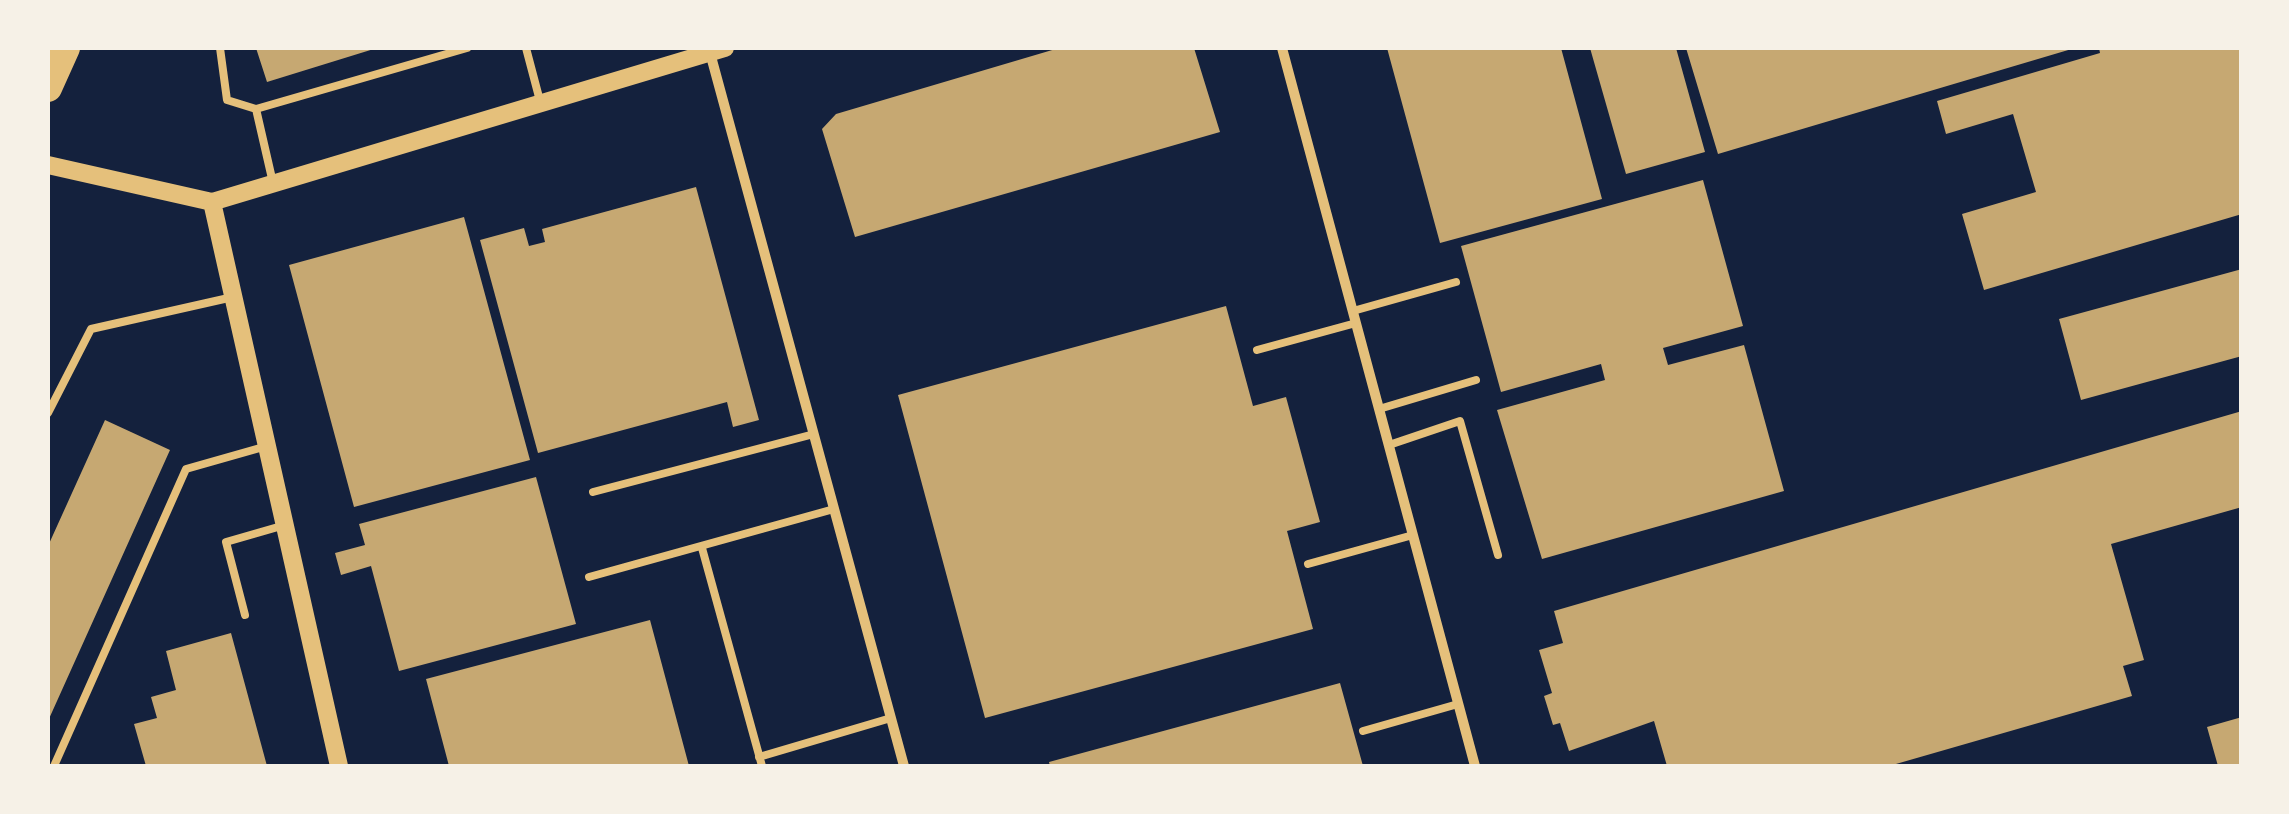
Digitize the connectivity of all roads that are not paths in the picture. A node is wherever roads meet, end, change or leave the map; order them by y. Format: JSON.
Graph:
{"nodes":[{"id":1,"x":66,"y":48,"type":"edge"},
{"id":2,"x":220,"y":48,"type":"edge"},
{"id":3,"x":467,"y":48,"type":"edge"},
{"id":4,"x":526,"y":48,"type":"edge"},
{"id":5,"x":1282,"y":48,"type":"edge"},
{"id":6,"x":714,"y":49,"type":"edge"},
{"id":7,"x":48,"y":88,"type":"edge"},
{"id":8,"x":540,"y":103,"type":"junction"},
{"id":9,"x":256,"y":110,"type":"junction"},
{"id":10,"x":48,"y":165,"type":"edge"},
{"id":11,"x":274,"y":183,"type":"junction"},
{"id":12,"x":212,"y":202,"type":"junction"},
{"id":13,"x":1456,"y":282,"type":"dead end"},
{"id":14,"x":233,"y":297,"type":"junction"},
{"id":15,"x":1354,"y":317,"type":"junction"},
{"id":16,"x":1257,"y":350,"type":"dead end"},
{"id":17,"x":1476,"y":380,"type":"dead end"},
{"id":18,"x":1379,"y":409,"type":"junction"},
{"id":19,"x":48,"y":413,"type":"edge"},
{"id":20,"x":814,"y":434,"type":"junction"},
{"id":21,"x":1389,"y":445,"type":"junction"},
{"id":22,"x":267,"y":446,"type":"junction"},
{"id":23,"x":593,"y":492,"type":"dead end"},
{"id":24,"x":834,"y":509,"type":"junction"},
{"id":25,"x":285,"y":525,"type":"junction"},
{"id":26,"x":1413,"y":536,"type":"junction"},
{"id":27,"x":702,"y":548,"type":"junction"},
{"id":28,"x":1498,"y":555,"type":"dead end"},
{"id":29,"x":1308,"y":564,"type":"dead end"},
{"id":30,"x":589,"y":577,"type":"dead end"},
{"id":31,"x":244,"y":615,"type":"dead end"},
{"id":32,"x":1458,"y":704,"type":"junction"},
{"id":33,"x":891,"y":718,"type":"junction"},
{"id":34,"x":1362,"y":731,"type":"dead end"},
{"id":35,"x":760,"y":762,"type":"edge"},
{"id":36,"x":54,"y":766,"type":"edge"},
{"id":37,"x":339,"y":766,"type":"edge"},
{"id":38,"x":904,"y":766,"type":"edge"},
{"id":39,"x":1475,"y":766,"type":"edge"}],
"edges":[{"from":1,"to":7,"type":"highway"},
{"from":2,"to":9,"type":"lane"},
{"from":3,"to":9,"type":"lane"},
{"from":4,"to":8,"type":"lane"},
{"from":5,"to":15,"type":"street"},
{"from":6,"to":8,"type":"street"},
{"from":6,"to":20,"type":"street"},
{"from":8,"to":11,"type":"street"},
{"from":9,"to":11,"type":"lane"},
{"from":10,"to":12,"type":"street"},
{"from":11,"to":12,"type":"street"},
{"from":12,"to":14,"type":"street"},
{"from":13,"to":15,"type":"lane"},
{"from":14,"to":19,"type":"lane"},
{"from":14,"to":22,"type":"street"},
{"from":15,"to":16,"type":"lane"},
{"from":15,"to":18,"type":"street"},
{"from":17,"to":18,"type":"lane"},
{"from":18,"to":21,"type":"street"},
{"from":20,"to":23,"type":"lane"},
{"from":20,"to":24,"type":"street"},
{"from":21,"to":26,"type":"street"},
{"from":21,"to":28,"type":"lane"},
{"from":22,"to":25,"type":"street"},
{"from":22,"to":36,"type":"lane"},
{"from":24,"to":27,"type":"lane"},
{"from":24,"to":33,"type":"street"},
{"from":25,"to":31,"type":"lane"},
{"from":25,"to":37,"type":"street"},
{"from":26,"to":29,"type":"lane"},
{"from":26,"to":32,"type":"street"},
{"from":27,"to":30,"type":"lane"},
{"from":27,"to":35,"type":"lane"},
{"from":32,"to":34,"type":"lane"},
{"from":32,"to":39,"type":"street"},
{"from":33,"to":35,"type":"lane"},
{"from":33,"to":38,"type":"street"}]}
